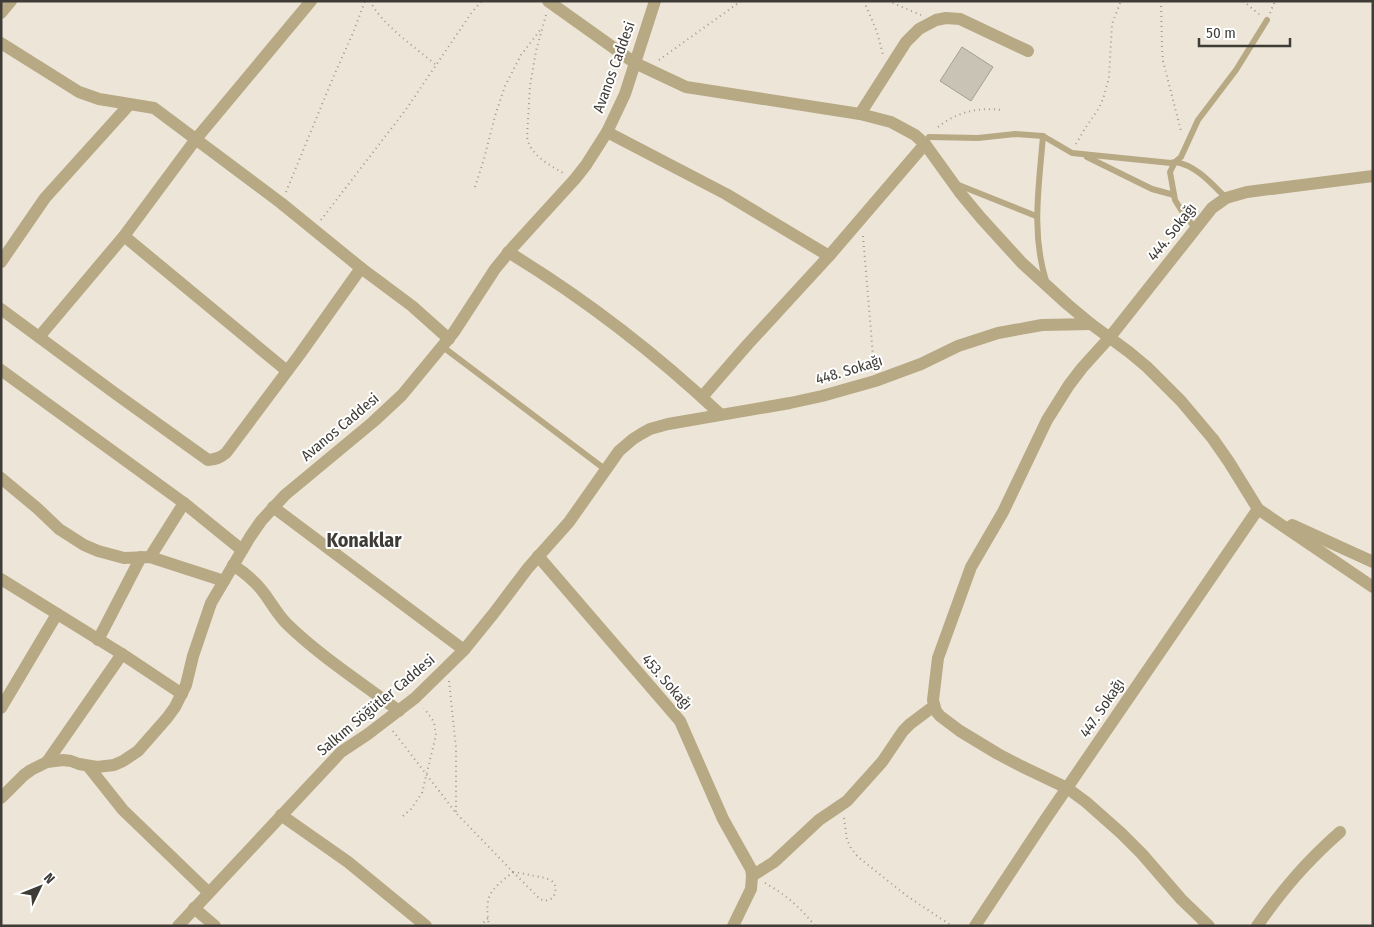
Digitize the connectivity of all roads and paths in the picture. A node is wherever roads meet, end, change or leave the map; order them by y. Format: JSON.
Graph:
{"nodes":[{"id":1,"x":11,"y":1,"type":"edge"},
{"id":2,"x":311,"y":1,"type":"edge"},
{"id":3,"x":365,"y":1,"type":"edge"},
{"id":4,"x":370,"y":1,"type":"edge"},
{"id":5,"x":482,"y":1,"type":"edge"},
{"id":6,"x":548,"y":1,"type":"edge"},
{"id":7,"x":655,"y":1,"type":"edge"},
{"id":8,"x":741,"y":1,"type":"edge"},
{"id":9,"x":864,"y":1,"type":"edge"},
{"id":10,"x":888,"y":1,"type":"edge"},
{"id":11,"x":1121,"y":1,"type":"edge"},
{"id":12,"x":1161,"y":1,"type":"edge"},
{"id":13,"x":1242,"y":1,"type":"edge"},
{"id":14,"x":1,"y":13,"type":"edge"},
{"id":15,"x":936,"y":20,"type":"junction"},
{"id":16,"x":1267,"y":20,"type":"joint"},
{"id":17,"x":1,"y":43,"type":"edge"},
{"id":18,"x":1028,"y":51,"type":"dead end"},
{"id":19,"x":634,"y":63,"type":"junction"},
{"id":20,"x":436,"y":65,"type":"junction"},
{"id":21,"x":647,"y":69,"type":"junction"},
{"id":22,"x":886,"y":74,"type":"junction"},
{"id":23,"x":129,"y":105,"type":"junction"},
{"id":24,"x":1002,"y":110,"type":"dead end"},
{"id":25,"x":860,"y":114,"type":"junction"},
{"id":26,"x":606,"y":132,"type":"junction"},
{"id":27,"x":1043,"y":136,"type":"junction"},
{"id":28,"x":196,"y":139,"type":"junction"},
{"id":29,"x":927,"y":140,"type":"junction"},
{"id":30,"x":1185,"y":147,"type":"junction"},
{"id":31,"x":1072,"y":153,"type":"junction"},
{"id":32,"x":1084,"y":155,"type":"junction"},
{"id":33,"x":1175,"y":162,"type":"junction"},
{"id":34,"x":1373,"y":176,"type":"edge"},
{"id":35,"x":575,"y":179,"type":"junction"},
{"id":36,"x":953,"y":183,"type":"junction"},
{"id":37,"x":475,"y":187,"type":"dead end"},
{"id":38,"x":1174,"y":195,"type":"junction"},
{"id":39,"x":1226,"y":198,"type":"junction"},
{"id":40,"x":281,"y":203,"type":"junction"},
{"id":41,"x":1036,"y":216,"type":"junction"},
{"id":42,"x":861,"y":218,"type":"junction"},
{"id":43,"x":1195,"y":228,"type":"junction"},
{"id":44,"x":313,"y":230,"type":"junction"},
{"id":45,"x":124,"y":236,"type":"junction"},
{"id":46,"x":508,"y":252,"type":"junction"},
{"id":47,"x":829,"y":256,"type":"junction"},
{"id":48,"x":1,"y":262,"type":"edge"},
{"id":49,"x":361,"y":268,"type":"junction"},
{"id":50,"x":1047,"y":287,"type":"junction"},
{"id":51,"x":1,"y":309,"type":"edge"},
{"id":52,"x":1091,"y":324,"type":"junction"},
{"id":53,"x":39,"y":337,"type":"junction"},
{"id":54,"x":1110,"y":337,"type":"junction"},
{"id":55,"x":446,"y":343,"type":"junction"},
{"id":56,"x":1,"y":370,"type":"edge"},
{"id":57,"x":287,"y":371,"type":"junction"},
{"id":58,"x":875,"y":381,"type":"junction"},
{"id":59,"x":702,"y":397,"type":"junction"},
{"id":60,"x":720,"y":414,"type":"junction"},
{"id":61,"x":619,"y":451,"type":"joint"},
{"id":62,"x":606,"y":470,"type":"junction"},
{"id":63,"x":1,"y":478,"type":"edge"},
{"id":64,"x":184,"y":503,"type":"junction"},
{"id":65,"x":273,"y":507,"type":"junction"},
{"id":66,"x":1258,"y":509,"type":"junction"},
{"id":67,"x":242,"y":550,"type":"junction"},
{"id":68,"x":538,"y":556,"type":"junction"},
{"id":69,"x":146,"y":557,"type":"junction"},
{"id":70,"x":1373,"y":562,"type":"edge"},
{"id":71,"x":233,"y":565,"type":"junction"},
{"id":72,"x":1,"y":579,"type":"edge"},
{"id":73,"x":224,"y":581,"type":"junction"},
{"id":74,"x":1373,"y":587,"type":"edge"},
{"id":75,"x":57,"y":614,"type":"junction"},
{"id":76,"x":98,"y":640,"type":"junction"},
{"id":77,"x":464,"y":650,"type":"junction"},
{"id":78,"x":122,"y":654,"type":"junction"},
{"id":79,"x":447,"y":667,"type":"junction"},
{"id":80,"x":182,"y":694,"type":"junction"},
{"id":81,"x":415,"y":698,"type":"junction"},
{"id":82,"x":934,"y":706,"type":"junction"},
{"id":83,"x":1,"y":708,"type":"edge"},
{"id":84,"x":399,"y":710,"type":"junction"},
{"id":85,"x":385,"y":721,"type":"junction"},
{"id":86,"x":47,"y":762,"type":"junction"},
{"id":87,"x":88,"y":766,"type":"junction"},
{"id":88,"x":426,"y":773,"type":"junction"},
{"id":89,"x":1067,"y":788,"type":"junction"},
{"id":90,"x":1,"y":798,"type":"edge"},
{"id":91,"x":847,"y":801,"type":"junction"},
{"id":92,"x":456,"y":813,"type":"junction"},
{"id":93,"x":281,"y":814,"type":"junction"},
{"id":94,"x":404,"y":816,"type":"dead end"},
{"id":95,"x":1340,"y":832,"type":"dead end"},
{"id":96,"x":513,"y":872,"type":"junction"},
{"id":97,"x":752,"y":876,"type":"junction"},
{"id":98,"x":208,"y":892,"type":"junction"},
{"id":99,"x":194,"y":908,"type":"junction"},
{"id":100,"x":488,"y":918,"type":"junction"},
{"id":101,"x":178,"y":926,"type":"edge"},
{"id":102,"x":214,"y":926,"type":"edge"},
{"id":103,"x":426,"y":926,"type":"edge"},
{"id":104,"x":480,"y":926,"type":"edge"},
{"id":105,"x":489,"y":926,"type":"edge"},
{"id":106,"x":733,"y":926,"type":"edge"},
{"id":107,"x":815,"y":926,"type":"edge"},
{"id":108,"x":952,"y":926,"type":"edge"},
{"id":109,"x":975,"y":926,"type":"edge"},
{"id":110,"x":1209,"y":926,"type":"edge"},
{"id":111,"x":1258,"y":926,"type":"edge"}],
"edges":[{"from":1,"to":14,"type":"street"},
{"from":2,"to":28,"type":"street"},
{"from":3,"to":40,"type":"path"},
{"from":4,"to":20,"type":"path"},
{"from":5,"to":20,"type":"path"},
{"from":6,"to":19,"type":"street"},
{"from":7,"to":19,"type":"street","name":"Avanos Caddesi"},
{"from":8,"to":21,"type":"path"},
{"from":9,"to":22,"type":"path"},
{"from":10,"to":15,"type":"path"},
{"from":11,"to":31,"type":"path"},
{"from":12,"to":30,"type":"path"},
{"from":13,"to":16,"type":"path"},
{"from":15,"to":18,"type":"street"},
{"from":15,"to":22,"type":"street"},
{"from":16,"to":30,"type":"lane"},
{"from":17,"to":23,"type":"street"},
{"from":19,"to":21,"type":"street"},
{"from":19,"to":26,"type":"street","name":"Avanos Caddesi"},
{"from":20,"to":44,"type":"path"},
{"from":21,"to":25,"type":"street"},
{"from":22,"to":25,"type":"street"},
{"from":23,"to":28,"type":"street"},
{"from":23,"to":48,"type":"street"},
{"from":24,"to":29,"type":"path"},
{"from":25,"to":29,"type":"street"},
{"from":26,"to":35,"type":"street","name":"Avanos Caddesi"},
{"from":26,"to":47,"type":"street"},
{"from":27,"to":29,"type":"lane"},
{"from":27,"to":31,"type":"lane"},
{"from":27,"to":41,"type":"lane"},
{"from":28,"to":40,"type":"street"},
{"from":28,"to":45,"type":"street"},
{"from":29,"to":36,"type":"street"},
{"from":29,"to":42,"type":"street"},
{"from":30,"to":33,"type":"lane"},
{"from":31,"to":32,"type":"lane"},
{"from":32,"to":33,"type":"lane"},
{"from":32,"to":38,"type":"lane"},
{"from":33,"to":38,"type":"lane"},
{"from":33,"to":39,"type":"lane"},
{"from":34,"to":39,"type":"street","name":"444. Sokağı"},
{"from":35,"to":37,"type":"path"},
{"from":35,"to":46,"type":"street","name":"Avanos Caddesi"},
{"from":36,"to":41,"type":"lane"},
{"from":36,"to":50,"type":"street"},
{"from":38,"to":43,"type":"lane"},
{"from":39,"to":43,"type":"street","name":"444. Sokağı"},
{"from":40,"to":44,"type":"street"},
{"from":41,"to":50,"type":"lane"},
{"from":42,"to":47,"type":"street"},
{"from":42,"to":58,"type":"path"},
{"from":43,"to":54,"type":"street","name":"444. Sokağı"},
{"from":44,"to":49,"type":"street"},
{"from":45,"to":53,"type":"street"},
{"from":45,"to":57,"type":"street"},
{"from":46,"to":55,"type":"street","name":"Avanos Caddesi"},
{"from":46,"to":59,"type":"street"},
{"from":47,"to":59,"type":"street"},
{"from":49,"to":55,"type":"street"},
{"from":49,"to":57,"type":"street"},
{"from":50,"to":52,"type":"street"},
{"from":51,"to":53,"type":"street"},
{"from":52,"to":54,"type":"street"},
{"from":52,"to":58,"type":"street","name":"448. Sokağı"},
{"from":53,"to":57,"type":"street"},
{"from":54,"to":66,"type":"street"},
{"from":54,"to":82,"type":"street","name":"444. Sokağı"},
{"from":55,"to":62,"type":"lane"},
{"from":55,"to":65,"type":"street","name":"Avanos Caddesi"},
{"from":56,"to":64,"type":"street"},
{"from":58,"to":60,"type":"street","name":"448. Sokağı"},
{"from":59,"to":60,"type":"street"},
{"from":60,"to":61,"type":"street","name":"448. Sokağı"},
{"from":61,"to":62,"type":"street","name":"Salkım Söğütler Caddesi"},
{"from":62,"to":68,"type":"street","name":"Salkım Söğütler Caddesi"},
{"from":63,"to":69,"type":"street"},
{"from":64,"to":67,"type":"street"},
{"from":64,"to":69,"type":"street"},
{"from":65,"to":67,"type":"street","name":"Avanos Caddesi"},
{"from":65,"to":77,"type":"street"},
{"from":66,"to":70,"type":"street"},
{"from":66,"to":74,"type":"street"},
{"from":66,"to":89,"type":"street","name":"447. Sokağı"},
{"from":67,"to":71,"type":"street","name":"Avanos Caddesi"},
{"from":68,"to":77,"type":"street","name":"Salkım Söğütler Caddesi"},
{"from":68,"to":97,"type":"street","name":"453. Sokağı"},
{"from":69,"to":73,"type":"street"},
{"from":69,"to":76,"type":"street"},
{"from":71,"to":73,"type":"street","name":"Avanos Caddesi"},
{"from":71,"to":84,"type":"street"},
{"from":72,"to":75,"type":"street"},
{"from":73,"to":80,"type":"street","name":"Avanos Caddesi"},
{"from":75,"to":76,"type":"street"},
{"from":75,"to":83,"type":"street"},
{"from":76,"to":78,"type":"street"},
{"from":77,"to":79,"type":"street","name":"Salkım Söğütler Caddesi"},
{"from":78,"to":80,"type":"street"},
{"from":78,"to":86,"type":"street"},
{"from":79,"to":81,"type":"street","name":"Salkım Söğütler Caddesi"},
{"from":79,"to":92,"type":"path"},
{"from":80,"to":87,"type":"street","name":"Avanos Caddesi"},
{"from":81,"to":84,"type":"street","name":"Salkım Söğütler Caddesi"},
{"from":81,"to":88,"type":"path"},
{"from":82,"to":89,"type":"street"},
{"from":82,"to":91,"type":"street"},
{"from":84,"to":85,"type":"street","name":"Salkım Söğütler Caddesi"},
{"from":85,"to":88,"type":"path"},
{"from":85,"to":93,"type":"street","name":"Salkım Söğütler Caddesi"},
{"from":86,"to":87,"type":"street","name":"Avanos Caddesi"},
{"from":86,"to":90,"type":"street","name":"Avanos Caddesi"},
{"from":87,"to":98,"type":"street"},
{"from":88,"to":92,"type":"path"},
{"from":88,"to":94,"type":"path"},
{"from":89,"to":109,"type":"street","name":"447. Sokağı"},
{"from":89,"to":110,"type":"street"},
{"from":91,"to":97,"type":"street"},
{"from":91,"to":108,"type":"path"},
{"from":92,"to":96,"type":"path"},
{"from":93,"to":98,"type":"street","name":"Salkım Söğütler Caddesi"},
{"from":93,"to":103,"type":"street"},
{"from":95,"to":111,"type":"street"},
{"from":96,"to":96,"type":"path"},
{"from":96,"to":100,"type":"path"},
{"from":97,"to":106,"type":"street"},
{"from":97,"to":107,"type":"path"},
{"from":98,"to":99,"type":"street","name":"Salkım Söğütler Caddesi"},
{"from":99,"to":101,"type":"street","name":"Salkım Söğütler Caddesi"},
{"from":99,"to":102,"type":"street"},
{"from":100,"to":104,"type":"path"},
{"from":100,"to":105,"type":"path"}]}
